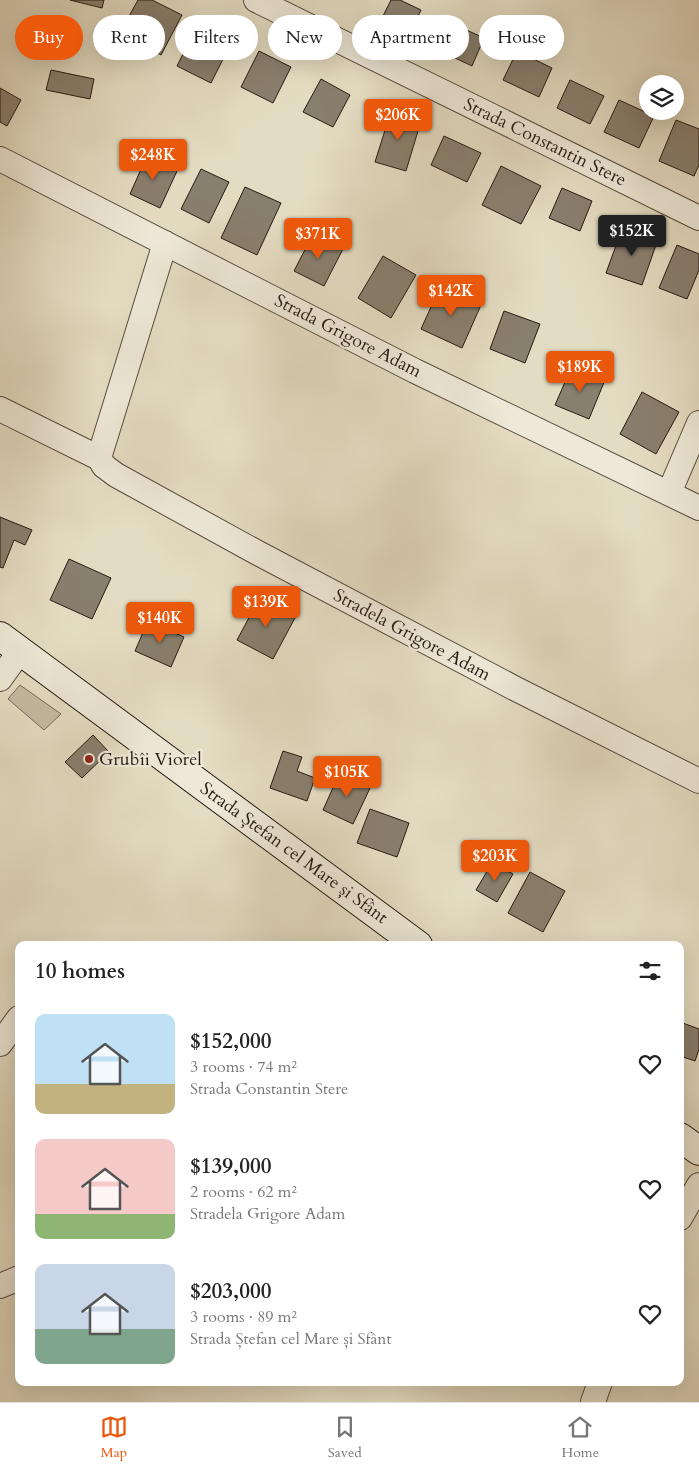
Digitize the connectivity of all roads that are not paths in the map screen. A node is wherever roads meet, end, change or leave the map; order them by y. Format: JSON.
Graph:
{"nodes":[{"id":1,"x":256,"y":0,"type":"edge"},
{"id":2,"x":0,"y":159,"type":"edge"},
{"id":3,"x":699,"y":218,"type":"edge"},
{"id":4,"x":165,"y":243,"type":"junction"},
{"id":5,"x":0,"y":409,"type":"edge"},
{"id":6,"x":699,"y":423,"type":"edge"},
{"id":7,"x":99,"y":458,"type":"junction"},
{"id":8,"x":669,"y":493,"type":"junction"},
{"id":9,"x":699,"y":508,"type":"edge"},
{"id":10,"x":10,"y":644,"type":"edge"},
{"id":11,"x":0,"y":678,"type":"edge"},
{"id":12,"x":699,"y":781,"type":"edge"},
{"id":13,"x":413,"y":941,"type":"edge"},
{"id":14,"x":15,"y":1023,"type":"edge"},
{"id":15,"x":0,"y":1044,"type":"edge"},
{"id":16,"x":684,"y":1141,"type":"edge"},
{"id":17,"x":699,"y":1151,"type":"edge"},
{"id":18,"x":699,"y":1185,"type":"edge"},
{"id":19,"x":684,"y":1211,"type":"edge"},
{"id":20,"x":15,"y":1280,"type":"edge"},
{"id":21,"x":0,"y":1286,"type":"edge"},
{"id":22,"x":599,"y":1386,"type":"edge"},
{"id":23,"x":593,"y":1402,"type":"edge"}],
"edges":[{"from":1,"to":3,"type":"street","name":"Strada Constantin Stere"},
{"from":2,"to":4,"type":"street","name":"Strada Grigore Adam"},
{"from":4,"to":7,"type":"street"},
{"from":4,"to":8,"type":"street","name":"Strada Grigore Adam"},
{"from":5,"to":7,"type":"street","name":"Stradela Grigore Adam"},
{"from":6,"to":8,"type":"street"},
{"from":7,"to":12,"type":"street","name":"Stradela Grigore Adam"},
{"from":8,"to":9,"type":"street","name":"Strada Grigore Adam"},
{"from":10,"to":11,"type":"street"},
{"from":10,"to":13,"type":"main road","name":"Strada Ștefan cel Mare și Sfânt"},
{"from":14,"to":15,"type":"street"},
{"from":16,"to":17,"type":"main road"},
{"from":18,"to":19,"type":"street"},
{"from":20,"to":21,"type":"street"},
{"from":22,"to":23,"type":"street"}]}
